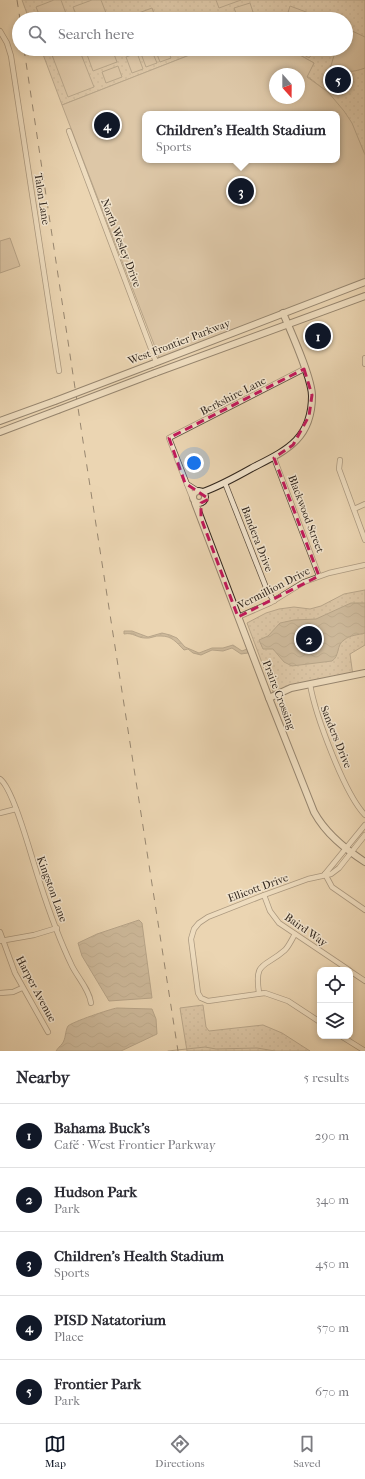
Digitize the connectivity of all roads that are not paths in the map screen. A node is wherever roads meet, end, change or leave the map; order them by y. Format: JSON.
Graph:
{"nodes":[{"id":1,"x":0,"y":31,"type":"edge"},
{"id":2,"x":69,"y":131,"type":"dead end"},
{"id":3,"x":365,"y":282,"type":"edge"},
{"id":4,"x":365,"y":296,"type":"edge"},
{"id":5,"x":283,"y":313,"type":"junction"},
{"id":6,"x":288,"y":325,"type":"junction"},
{"id":7,"x":365,"y":358,"type":"edge"},
{"id":8,"x":154,"y":363,"type":"junction"},
{"id":9,"x":365,"y":364,"type":"edge"},
{"id":10,"x":304,"y":369,"type":"junction"},
{"id":11,"x":59,"y":371,"type":"dead end"},
{"id":12,"x":0,"y":421,"type":"edge"},
{"id":13,"x":0,"y":432,"type":"edge"},
{"id":14,"x":274,"y":458,"type":"junction"},
{"id":15,"x":340,"y":460,"type":"dead end"},
{"id":16,"x":185,"y":483,"type":"junction"},
{"id":17,"x":225,"y":483,"type":"junction"},
{"id":18,"x":199,"y":497,"type":"junction"},
{"id":19,"x":365,"y":504,"type":"edge"},
{"id":20,"x":354,"y":509,"type":"junction"},
{"id":21,"x":365,"y":540,"type":"edge"},
{"id":22,"x":365,"y":565,"type":"edge"},
{"id":23,"x":319,"y":576,"type":"junction"},
{"id":24,"x":274,"y":601,"type":"junction"},
{"id":25,"x":238,"y":617,"type":"junction"},
{"id":26,"x":365,"y":673,"type":"edge"},
{"id":27,"x":310,"y":684,"type":"junction"},
{"id":28,"x":269,"y":698,"type":"junction"},
{"id":29,"x":0,"y":779,"type":"edge"},
{"id":30,"x":16,"y":809,"type":"junction"},
{"id":31,"x":0,"y":813,"type":"edge"},
{"id":32,"x":365,"y":814,"type":"edge"},
{"id":33,"x":365,"y":825,"type":"edge"},
{"id":34,"x":365,"y":835,"type":"edge"},
{"id":35,"x":346,"y":849,"type":"junction"},
{"id":36,"x":352,"y":854,"type":"junction"},
{"id":37,"x":365,"y":862,"type":"edge"},
{"id":38,"x":325,"y":874,"type":"junction"},
{"id":39,"x":264,"y":895,"type":"junction"},
{"id":40,"x":365,"y":910,"type":"edge"},
{"id":41,"x":57,"y":928,"type":"junction"},
{"id":42,"x":0,"y":932,"type":"edge"},
{"id":43,"x":295,"y":934,"type":"junction"},
{"id":44,"x":1,"y":940,"type":"edge"},
{"id":45,"x":344,"y":967,"type":"edge"},
{"id":46,"x":353,"y":973,"type":"edge"},
{"id":47,"x":365,"y":981,"type":"edge"},
{"id":48,"x":22,"y":988,"type":"junction"},
{"id":49,"x":0,"y":993,"type":"edge"},
{"id":50,"x":260,"y":993,"type":"junction"},
{"id":51,"x":91,"y":1003,"type":"dead end"},
{"id":52,"x":317,"y":1020,"type":"edge"},
{"id":53,"x":48,"y":1032,"type":"dead end"},
{"id":54,"x":346,"y":1039,"type":"edge"},
{"id":55,"x":365,"y":1051,"type":"edge"}],
"edges":[{"from":1,"to":11,"type":"street","name":"Talon Lane"},
{"from":2,"to":8,"type":"street","name":"North Wesley Drive"},
{"from":3,"to":5,"type":"street","name":"West Frontier Parkway"},
{"from":4,"to":6,"type":"street","name":"West Frontier Parkway"},
{"from":5,"to":6,"type":"street"},
{"from":5,"to":8,"type":"street","name":"West Frontier Parkway"},
{"from":6,"to":10,"type":"street"},
{"from":6,"to":13,"type":"street","name":"West Frontier Parkway","bridge":true},
{"from":7,"to":9,"type":"street"},
{"from":8,"to":12,"type":"street","name":"West Frontier Parkway","bridge":true},
{"from":10,"to":14,"type":"street"},
{"from":10,"to":16,"type":"street","name":"Berkshire Lane"},
{"from":14,"to":17,"type":"street"},
{"from":14,"to":23,"type":"street","name":"Blackwood Street"},
{"from":15,"to":20,"type":"street"},
{"from":16,"to":18,"type":"street"},
{"from":16,"to":18,"type":"street"},
{"from":17,"to":18,"type":"street"},
{"from":17,"to":24,"type":"street","name":"Bandera Drive"},
{"from":18,"to":25,"type":"street","name":"Praire Crossing"},
{"from":19,"to":20,"type":"street"},
{"from":20,"to":21,"type":"street"},
{"from":22,"to":23,"type":"street","name":"Vermillion Drive"},
{"from":23,"to":24,"type":"street","name":"Vermillion Drive"},
{"from":24,"to":25,"type":"street","name":"Vermillion Drive"},
{"from":25,"to":28,"type":"street","name":"Praire Crossing"},
{"from":26,"to":27,"type":"street"},
{"from":27,"to":28,"type":"street"},
{"from":27,"to":32,"type":"street","name":"Sanders Drive"},
{"from":28,"to":35,"type":"street","name":"Praire Crossing"},
{"from":29,"to":30,"type":"street","name":"Kingston Lane"},
{"from":30,"to":31,"type":"street"},
{"from":30,"to":41,"type":"street","name":"Kingston Lane"},
{"from":33,"to":35,"type":"street"},
{"from":34,"to":36,"type":"street","name":"Ellicott Drive"},
{"from":35,"to":36,"type":"street","name":"Praire Crossing"},
{"from":35,"to":38,"type":"street"},
{"from":36,"to":37,"type":"street","name":"Praire Crossing"},
{"from":36,"to":38,"type":"street","name":"Ellicott Drive"},
{"from":38,"to":39,"type":"street","name":"Ellicott Drive"},
{"from":38,"to":40,"type":"street"},
{"from":39,"to":43,"type":"street","name":"Baird Way"},
{"from":39,"to":50,"type":"street","name":"Ellicott Drive"},
{"from":41,"to":44,"type":"street"},
{"from":41,"to":51,"type":"street","name":"Kingston Lane"},
{"from":42,"to":44,"type":"street","name":"Harper Avenue"},
{"from":43,"to":45,"type":"street","name":"Baird Way"},
{"from":43,"to":50,"type":"street"},
{"from":44,"to":48,"type":"street","name":"Harper Avenue"},
{"from":46,"to":47,"type":"street","name":"Baird Way"},
{"from":48,"to":49,"type":"street"},
{"from":48,"to":53,"type":"street","name":"Harper Avenue"},
{"from":50,"to":52,"type":"street"},
{"from":54,"to":55,"type":"street"}]}
